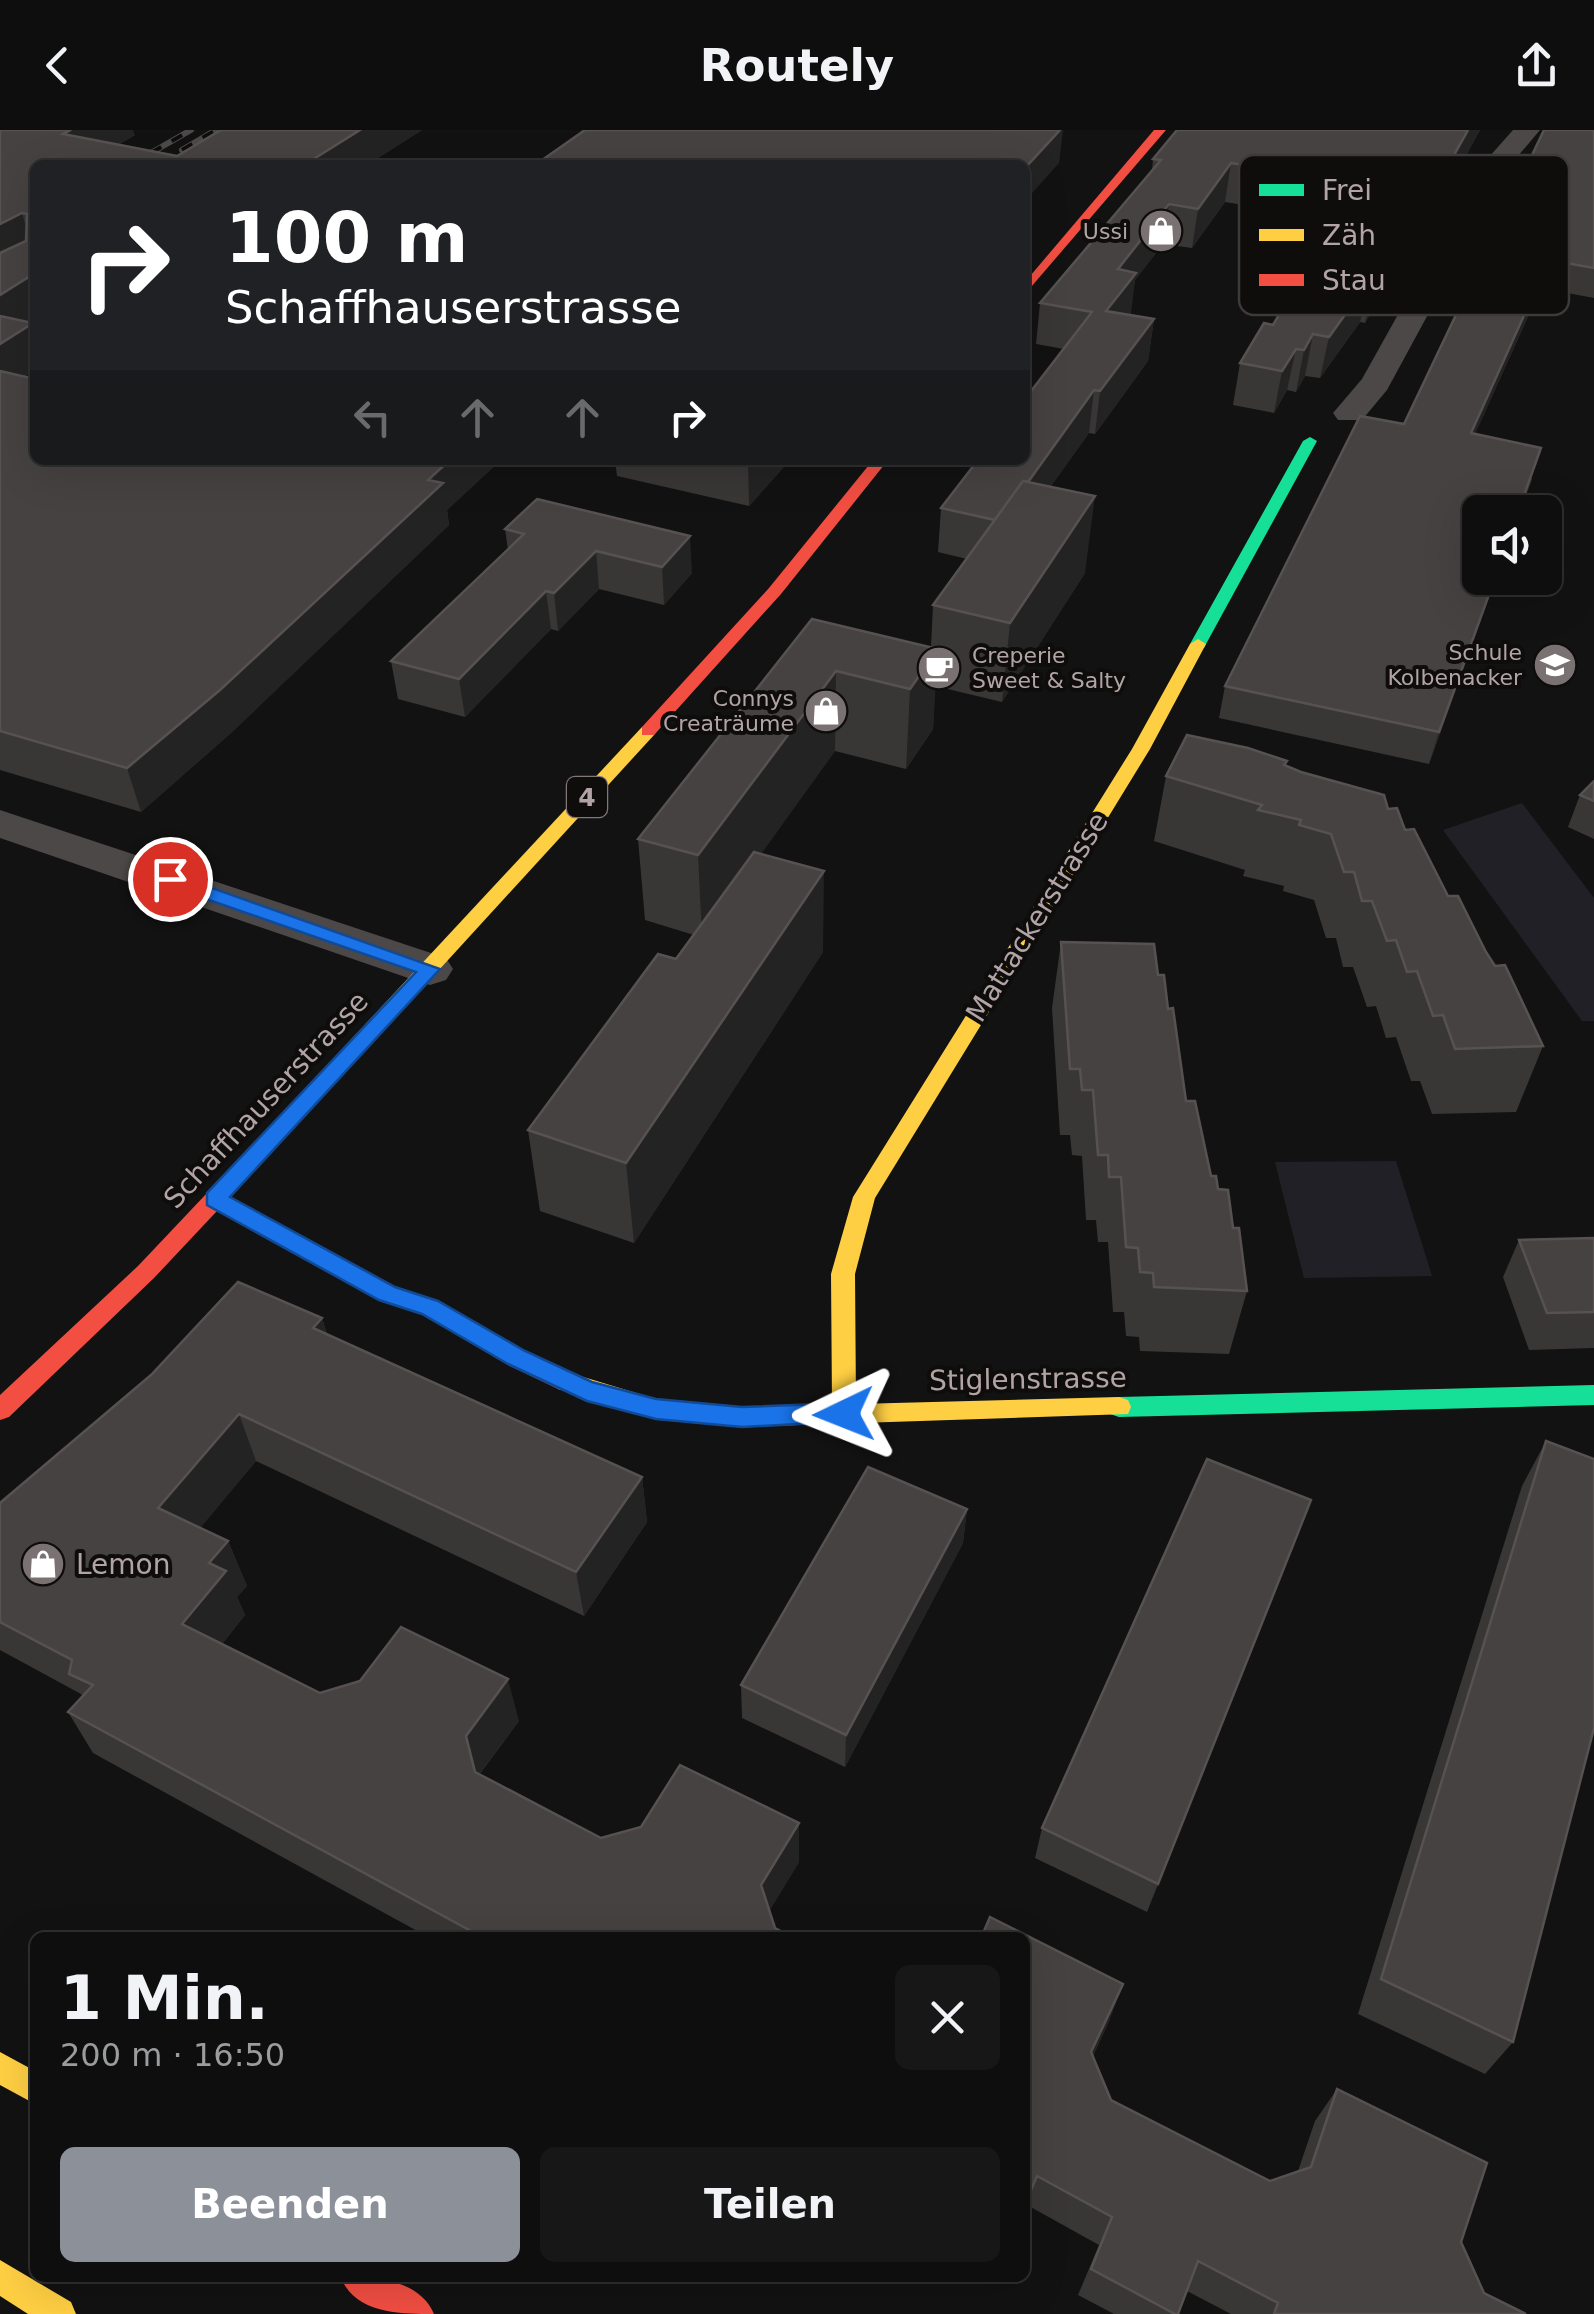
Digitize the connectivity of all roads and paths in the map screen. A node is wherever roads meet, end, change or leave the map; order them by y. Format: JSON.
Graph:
{"nodes":[{"id":1,"x":1160,"y":130,"type":"edge"},
{"id":2,"x":1527,"y":130,"type":"edge"},
{"id":3,"x":1505,"y":155,"type":"edge"},
{"id":4,"x":1030,"y":284,"type":"edge"},
{"id":5,"x":1414,"y":315,"type":"edge"},
{"id":6,"x":1350,"y":414,"type":"dead end"},
{"id":7,"x":1310,"y":441,"type":"dead end"},
{"id":8,"x":878,"y":465,"type":"edge"},
{"id":9,"x":0,"y":823,"type":"edge"},
{"id":10,"x":430,"y":969,"type":"junction"},
{"id":11,"x":214,"y":1199,"type":"junction"},
{"id":12,"x":1594,"y":1395,"type":"edge"},
{"id":13,"x":0,"y":1410,"type":"edge"},
{"id":14,"x":844,"y":1414,"type":"junction"},
{"id":15,"x":0,"y":2068,"type":"edge"},
{"id":16,"x":30,"y":2085,"type":"edge"},
{"id":17,"x":0,"y":2278,"type":"edge"},
{"id":18,"x":365,"y":2282,"type":"edge"},
{"id":19,"x":59,"y":2314,"type":"edge"},
{"id":20,"x":418,"y":2314,"type":"edge"}],
"edges":[{"from":1,"to":4,"type":"main road"},
{"from":2,"to":3,"type":"street"},
{"from":5,"to":6,"type":"street"},
{"from":7,"to":14,"type":"main road","name":"Mattackerstrasse"},
{"from":8,"to":10,"type":"main road","name":"Schaffhauserstrasse","number":"4"},
{"from":9,"to":10,"type":"street"},
{"from":10,"to":11,"type":"main road","name":"Schaffhauserstrasse","number":"4"},
{"from":11,"to":13,"type":"main road","name":"Schaffhauserstrasse","number":"4"},
{"from":11,"to":14,"type":"main road","name":"Stiglenstrasse"},
{"from":12,"to":14,"type":"main road","name":"Stiglenstrasse"},
{"from":15,"to":16,"type":"main road"},
{"from":17,"to":19,"type":"main road"},
{"from":18,"to":20,"type":"main road"}]}
